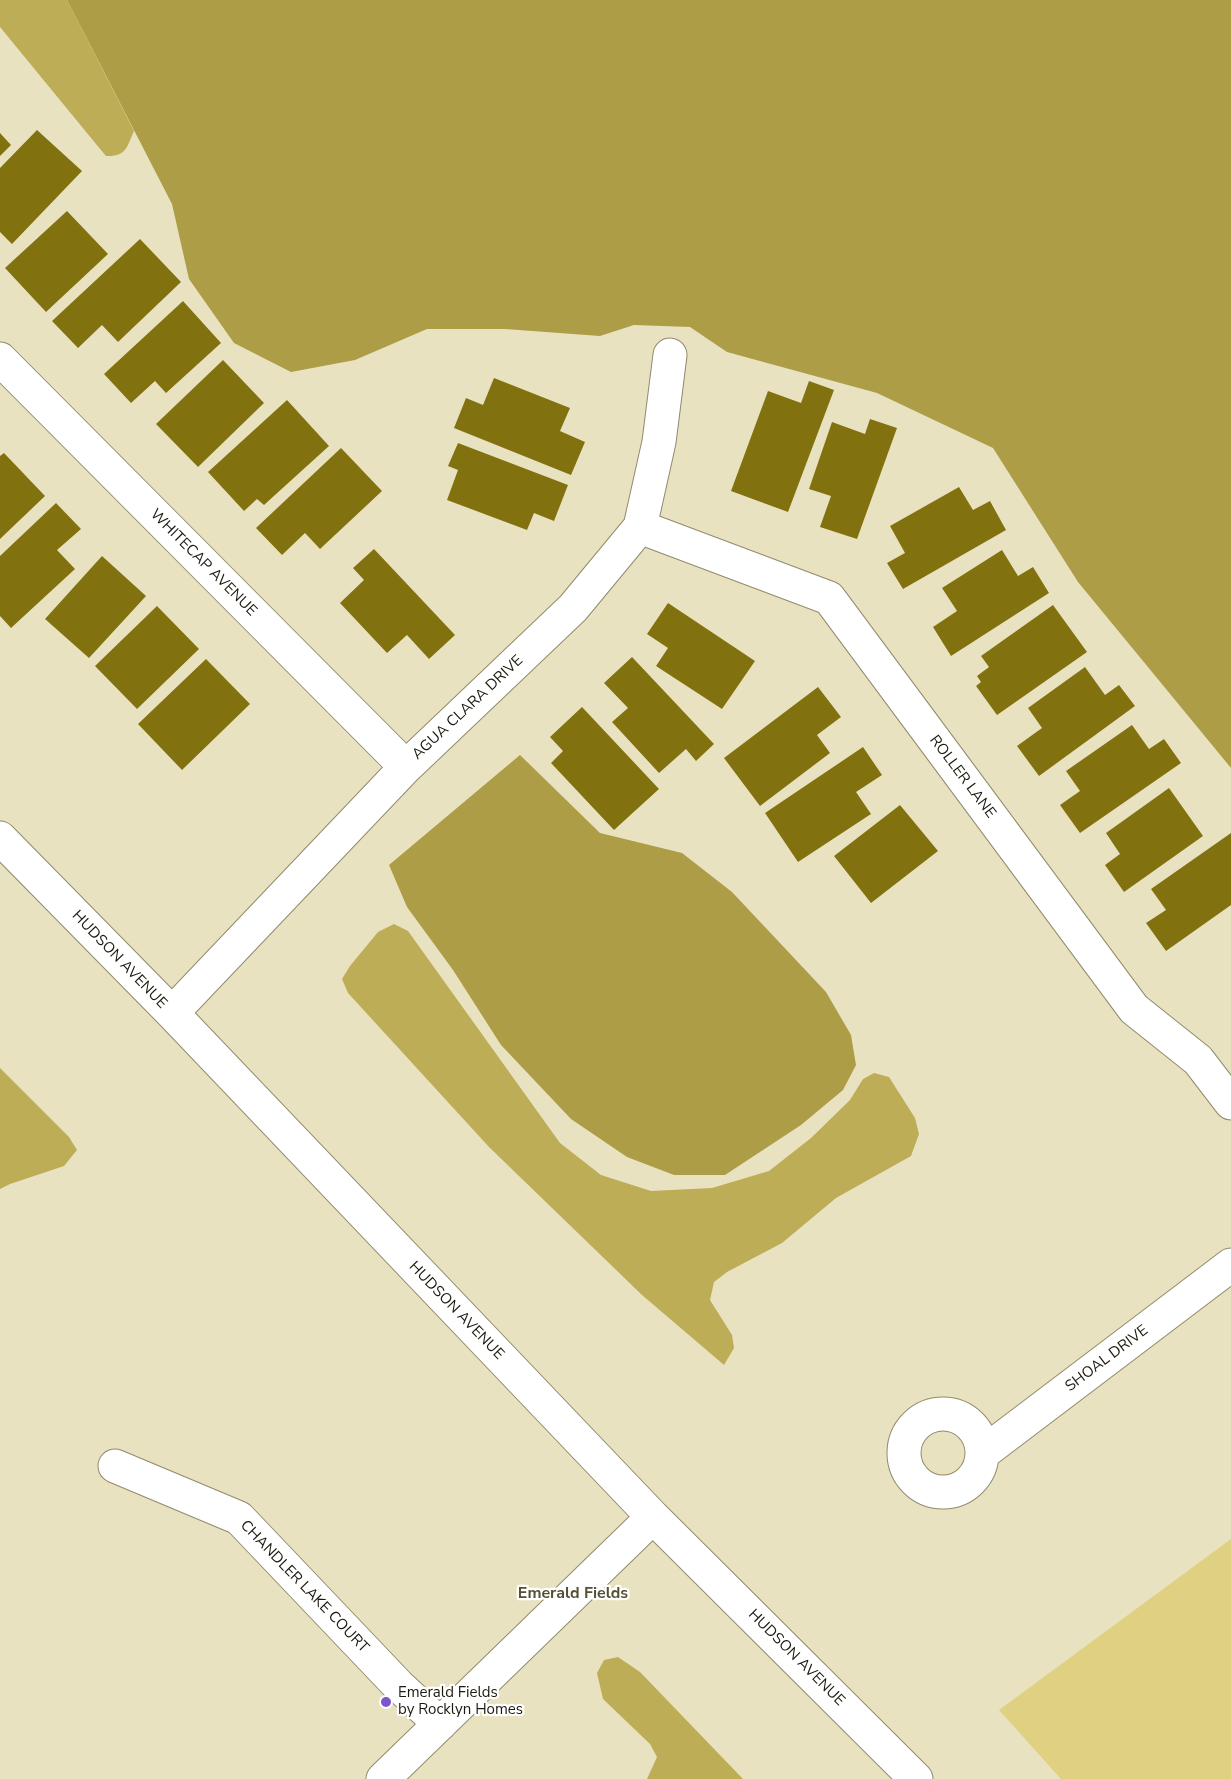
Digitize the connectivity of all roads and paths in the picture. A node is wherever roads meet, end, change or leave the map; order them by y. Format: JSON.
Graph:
{"nodes":[{"id":1,"x":670,"y":355,"type":"dead end"},
{"id":2,"x":0,"y":359,"type":"edge"},
{"id":3,"x":640,"y":527,"type":"junction"},
{"id":4,"x":406,"y":767,"type":"junction"},
{"id":5,"x":0,"y":838,"type":"edge"},
{"id":6,"x":172,"y":1013,"type":"junction"},
{"id":7,"x":1231,"y":1103,"type":"edge"},
{"id":8,"x":1231,"y":1264,"type":"edge"},
{"id":9,"x":982,"y":1453,"type":"dead end"},
{"id":10,"x":115,"y":1466,"type":"dead end"},
{"id":11,"x":653,"y":1517,"type":"junction"},
{"id":12,"x":440,"y":1724,"type":"junction"},
{"id":13,"x":383,"y":1779,"type":"edge"},
{"id":14,"x":916,"y":1779,"type":"edge"}],
"edges":[{"from":1,"to":3,"type":"street","name":"AGUA CLARA DRIVE"},
{"from":2,"to":4,"type":"street","name":"WHITECAP AVENUE"},
{"from":3,"to":4,"type":"street","name":"AGUA CLARA DRIVE"},
{"from":3,"to":7,"type":"street","name":"ROLLER LANE"},
{"from":4,"to":6,"type":"street","name":"AGUA CLARA DRIVE"},
{"from":5,"to":6,"type":"street","name":"HUDSON AVENUE"},
{"from":6,"to":11,"type":"street","name":"HUDSON AVENUE"},
{"from":8,"to":9,"type":"street","name":"SHOAL DRIVE"},
{"from":10,"to":12,"type":"street","name":"CHANDLER LAKE COURT"},
{"from":11,"to":12,"type":"street"},
{"from":11,"to":14,"type":"street","name":"HUDSON AVENUE"},
{"from":12,"to":13,"type":"street"}]}
